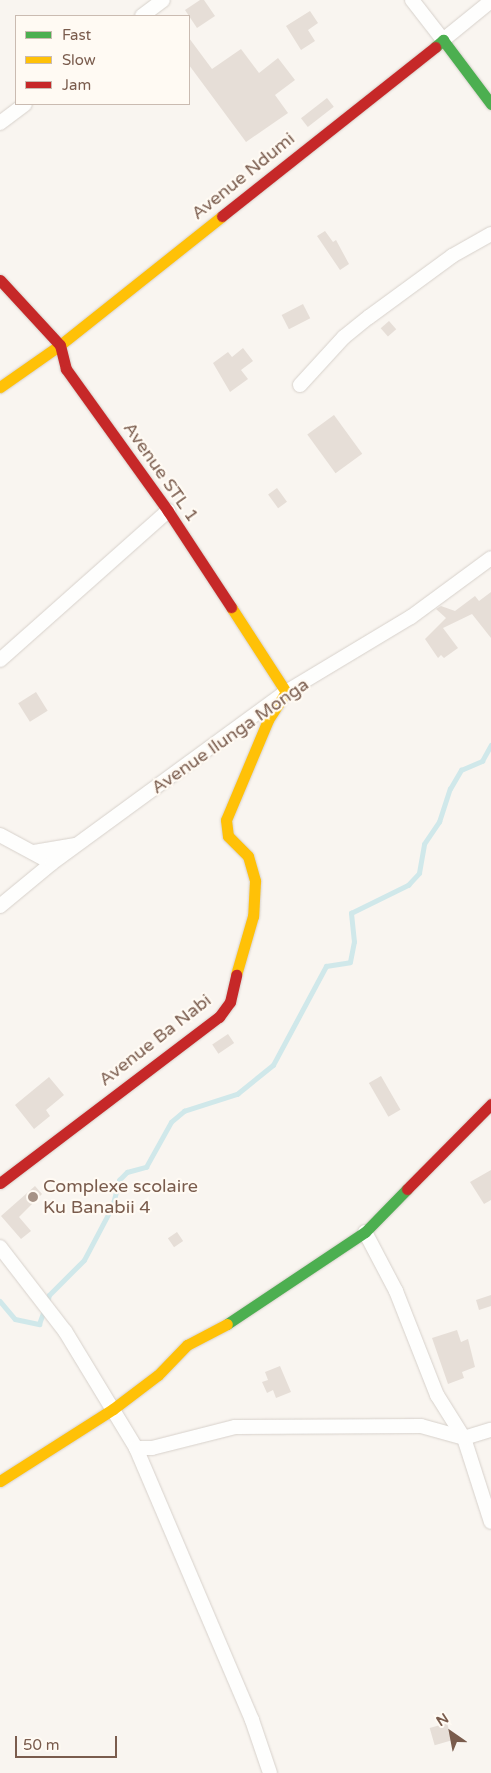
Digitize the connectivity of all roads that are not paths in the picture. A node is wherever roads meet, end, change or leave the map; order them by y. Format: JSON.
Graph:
{"nodes":[{"id":1,"x":163,"y":0,"type":"edge"},
{"id":2,"x":412,"y":0,"type":"edge"},
{"id":3,"x":491,"y":1,"type":"edge"},
{"id":4,"x":143,"y":15,"type":"edge"},
{"id":5,"x":443,"y":40,"type":"junction"},
{"id":6,"x":491,"y":104,"type":"edge"},
{"id":7,"x":24,"y":105,"type":"edge"},
{"id":8,"x":0,"y":122,"type":"edge"},
{"id":9,"x":491,"y":234,"type":"edge"},
{"id":10,"x":0,"y":280,"type":"edge"},
{"id":11,"x":60,"y":345,"type":"junction"},
{"id":12,"x":300,"y":385,"type":"dead end"},
{"id":13,"x":0,"y":387,"type":"edge"},
{"id":14,"x":168,"y":511,"type":"junction"},
{"id":15,"x":491,"y":558,"type":"edge"},
{"id":16,"x":0,"y":660,"type":"edge"},
{"id":17,"x":286,"y":692,"type":"junction"},
{"id":18,"x":0,"y":835,"type":"edge"},
{"id":19,"x":78,"y":844,"type":"junction"},
{"id":20,"x":34,"y":852,"type":"junction"},
{"id":21,"x":52,"y":863,"type":"junction"},
{"id":22,"x":0,"y":906,"type":"edge"},
{"id":23,"x":491,"y":1104,"type":"edge"},
{"id":24,"x":0,"y":1183,"type":"edge"},
{"id":25,"x":365,"y":1232,"type":"junction"},
{"id":26,"x":0,"y":1247,"type":"edge"},
{"id":27,"x":114,"y":1409,"type":"junction"},
{"id":28,"x":491,"y":1430,"type":"edge"},
{"id":29,"x":464,"y":1438,"type":"junction"},
{"id":30,"x":136,"y":1448,"type":"junction"},
{"id":31,"x":0,"y":1481,"type":"edge"},
{"id":32,"x":491,"y":1522,"type":"edge"},
{"id":33,"x":270,"y":1773,"type":"edge"}],
"edges":[{"from":1,"to":4,"type":"street"},
{"from":2,"to":5,"type":"street"},
{"from":3,"to":5,"type":"street"},
{"from":5,"to":6,"type":"street"},
{"from":5,"to":11,"type":"street","name":"Avenue Ndumi"},
{"from":7,"to":8,"type":"street"},
{"from":9,"to":12,"type":"street"},
{"from":10,"to":11,"type":"street","name":"Avenue STL 1"},
{"from":11,"to":13,"type":"street","name":"Avenue Ndumi"},
{"from":11,"to":14,"type":"street","name":"Avenue STL 1"},
{"from":14,"to":16,"type":"street"},
{"from":14,"to":17,"type":"street","name":"Avenue STL 1"},
{"from":15,"to":17,"type":"street","name":"Avenue Ilunga Monga"},
{"from":17,"to":19,"type":"street","name":"Avenue Ilunga Monga"},
{"from":17,"to":24,"type":"street","name":"Avenue Ba Nabi"},
{"from":18,"to":20,"type":"street"},
{"from":19,"to":20,"type":"street"},
{"from":19,"to":21,"type":"street","name":"Avenue Ilunga Monga"},
{"from":20,"to":21,"type":"street"},
{"from":21,"to":22,"type":"street","name":"Avenue Ilunga Monga"},
{"from":23,"to":25,"type":"street"},
{"from":25,"to":27,"type":"street"},
{"from":25,"to":29,"type":"street"},
{"from":26,"to":27,"type":"street"},
{"from":27,"to":30,"type":"street"},
{"from":27,"to":31,"type":"street"},
{"from":28,"to":29,"type":"street"},
{"from":29,"to":30,"type":"street"},
{"from":29,"to":32,"type":"street"},
{"from":30,"to":33,"type":"street"}]}
